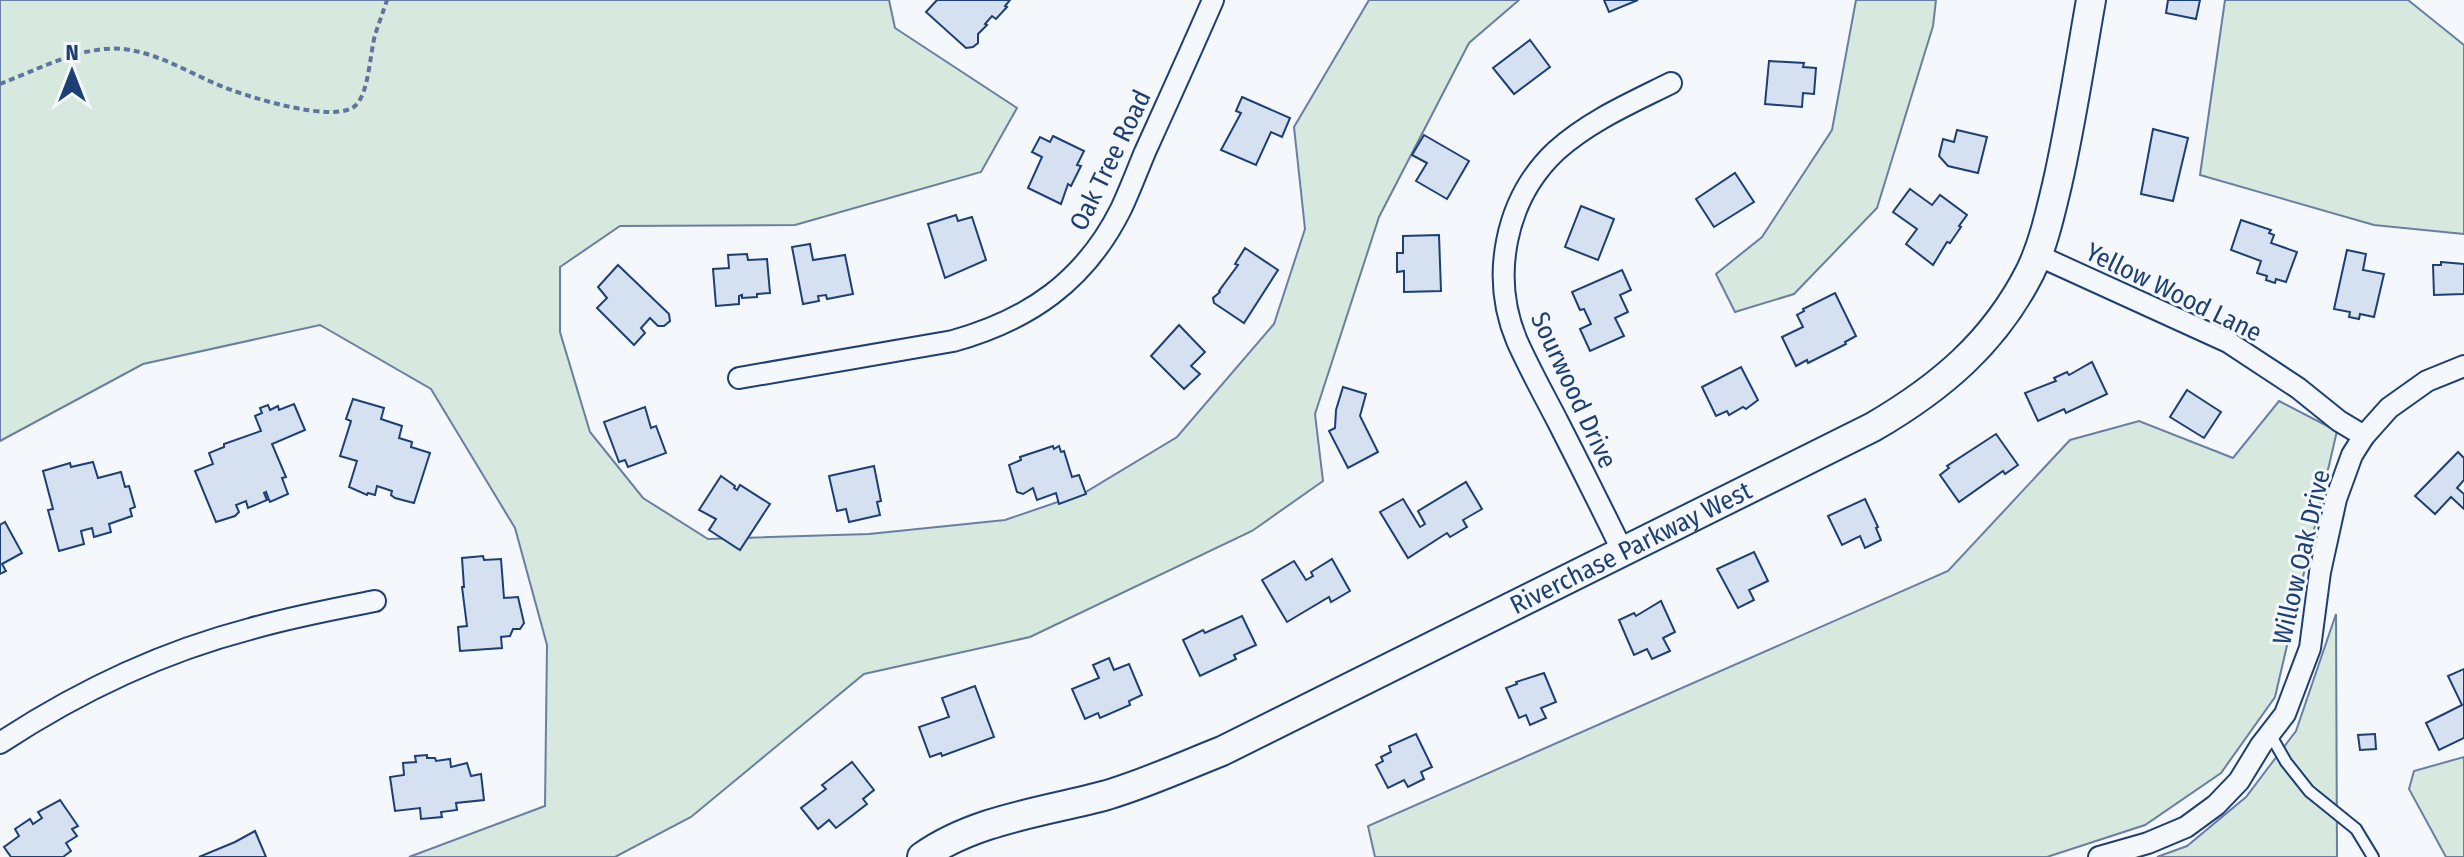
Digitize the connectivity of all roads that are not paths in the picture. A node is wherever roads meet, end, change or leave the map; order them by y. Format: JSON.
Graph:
{"nodes":[{"id":1,"x":1213,"y":0,"type":"edge"},
{"id":2,"x":2091,"y":0,"type":"edge"},
{"id":3,"x":1671,"y":83,"type":"dead end"},
{"id":4,"x":2037,"y":255,"type":"junction"},
{"id":5,"x":2464,"y":366,"type":"edge"},
{"id":6,"x":739,"y":378,"type":"dead end"},
{"id":7,"x":2364,"y":436,"type":"junction"},
{"id":8,"x":1623,"y":552,"type":"junction"},
{"id":9,"x":375,"y":601,"type":"dead end"},
{"id":10,"x":2270,"y":733,"type":"junction"},
{"id":11,"x":0,"y":743,"type":"edge"},
{"id":12,"x":922,"y":857,"type":"edge"},
{"id":13,"x":2099,"y":857,"type":"edge"},
{"id":14,"x":2373,"y":857,"type":"edge"}],
"edges":[{"from":1,"to":6,"type":"street","name":"Oak Tree Road"},
{"from":2,"to":4,"type":"street","name":"Riverchase Parkway West"},
{"from":3,"to":8,"type":"street","name":"Sourwood Drive"},
{"from":4,"to":7,"type":"street","name":"Yellow Wood Lane"},
{"from":4,"to":8,"type":"street","name":"Riverchase Parkway West"},
{"from":5,"to":7,"type":"street","name":"Willow Oak Drive"},
{"from":7,"to":10,"type":"street","name":"Willow Oak Drive"},
{"from":8,"to":12,"type":"street","name":"Riverchase Parkway West"},
{"from":9,"to":11,"type":"street"},
{"from":10,"to":13,"type":"street","name":"Willow Oak Drive"},
{"from":10,"to":14,"type":"lane"}]}
